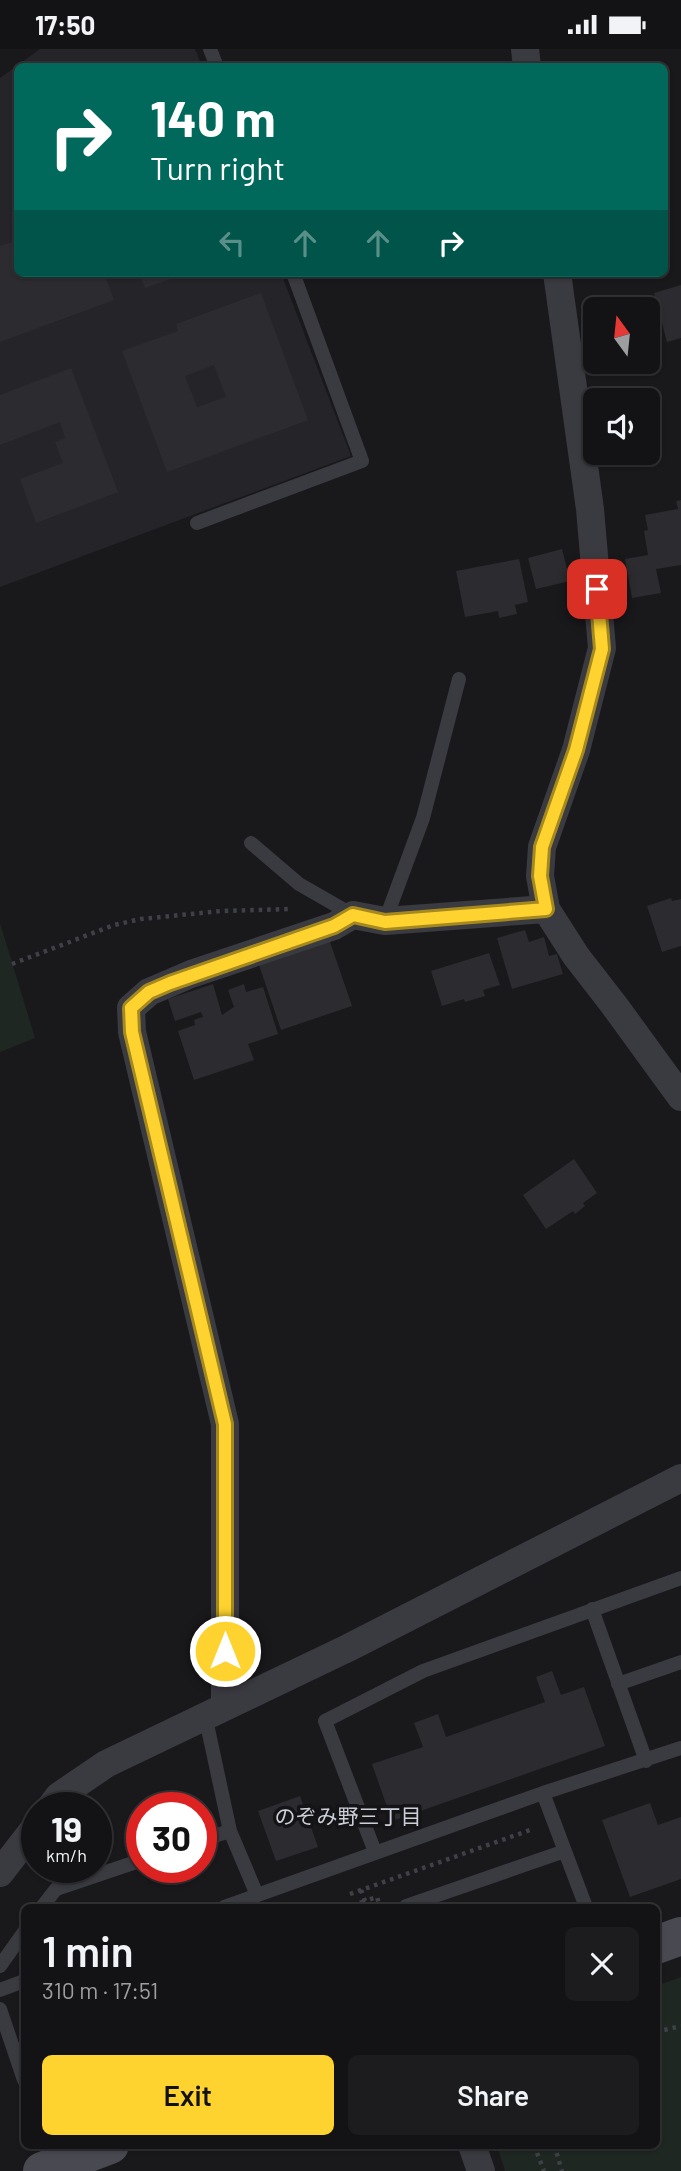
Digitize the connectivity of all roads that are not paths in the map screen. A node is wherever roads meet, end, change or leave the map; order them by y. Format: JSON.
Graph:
{"nodes":[{"id":1,"x":294,"y":277,"type":"edge"},
{"id":2,"x":557,"y":277,"type":"edge"},
{"id":3,"x":197,"y":523,"type":"dead end"},
{"id":4,"x":459,"y":678,"type":"dead end"},
{"id":5,"x":251,"y":843,"type":"dead end"},
{"id":6,"x":546,"y":909,"type":"junction"},
{"id":7,"x":353,"y":915,"type":"junction"},
{"id":8,"x":385,"y":922,"type":"junction"},
{"id":9,"x":681,"y":1097,"type":"edge"},
{"id":10,"x":681,"y":1478,"type":"edge"},
{"id":11,"x":681,"y":1578,"type":"edge"},
{"id":12,"x":592,"y":1609,"type":"junction"},
{"id":13,"x":681,"y":1662,"type":"edge"},
{"id":14,"x":618,"y":1684,"type":"junction"},
{"id":15,"x":215,"y":1710,"type":"junction"},
{"id":16,"x":681,"y":1748,"type":"edge"},
{"id":17,"x":646,"y":1761,"type":"junction"},
{"id":18,"x":65,"y":1792,"type":"edge"},
{"id":19,"x":543,"y":1793,"type":"junction"},
{"id":20,"x":230,"y":1831,"type":"junction"},
{"id":21,"x":217,"y":1835,"type":"edge"},
{"id":22,"x":21,"y":1846,"type":"edge"},
{"id":23,"x":565,"y":1851,"type":"junction"},
{"id":24,"x":375,"y":1852,"type":"junction"},
{"id":25,"x":126,"y":1865,"type":"edge"},
{"id":26,"x":0,"y":1873,"type":"edge"},
{"id":27,"x":257,"y":1895,"type":"junction"},
{"id":28,"x":44,"y":1904,"type":"edge"},
{"id":29,"x":232,"y":1904,"type":"edge"},
{"id":30,"x":412,"y":1904,"type":"edge"},
{"id":31,"x":585,"y":1904,"type":"edge"},
{"id":32,"x":21,"y":1936,"type":"edge"},
{"id":33,"x":681,"y":1936,"type":"edge"},
{"id":34,"x":660,"y":1944,"type":"edge"},
{"id":35,"x":0,"y":1966,"type":"edge"},
{"id":36,"x":21,"y":1982,"type":"edge"},
{"id":37,"x":0,"y":1990,"type":"edge"},
{"id":38,"x":0,"y":2009,"type":"edge"},
{"id":39,"x":21,"y":2071,"type":"edge"},
{"id":40,"x":100,"y":2149,"type":"edge"},
{"id":41,"x":473,"y":2149,"type":"edge"},
{"id":42,"x":42,"y":2171,"type":"edge"},
{"id":43,"x":481,"y":2171,"type":"edge"}],
"edges":[{"from":1,"to":3,"type":"lane"},
{"from":2,"to":6,"type":"street"},
{"from":4,"to":8,"type":"lane"},
{"from":5,"to":7,"type":"lane"},
{"from":6,"to":8,"type":"street"},
{"from":6,"to":9,"type":"street"},
{"from":7,"to":8,"type":"street"},
{"from":7,"to":15,"type":"street"},
{"from":10,"to":15,"type":"street"},
{"from":11,"to":12,"type":"lane"},
{"from":12,"to":14,"type":"lane"},
{"from":12,"to":24,"type":"lane"},
{"from":13,"to":14,"type":"lane"},
{"from":14,"to":17,"type":"lane"},
{"from":15,"to":18,"type":"street"},
{"from":15,"to":20,"type":"lane"},
{"from":16,"to":17,"type":"lane"},
{"from":17,"to":19,"type":"lane"},
{"from":19,"to":23,"type":"lane"},
{"from":19,"to":24,"type":"lane"},
{"from":20,"to":21,"type":"lane"},
{"from":20,"to":27,"type":"lane"},
{"from":22,"to":26,"type":"street"},
{"from":23,"to":30,"type":"lane"},
{"from":23,"to":31,"type":"lane"},
{"from":24,"to":27,"type":"lane"},
{"from":25,"to":28,"type":"lane"},
{"from":27,"to":29,"type":"lane"},
{"from":32,"to":35,"type":"lane"},
{"from":33,"to":34,"type":"street"},
{"from":36,"to":37,"type":"lane"},
{"from":38,"to":39,"type":"lane"},
{"from":40,"to":42,"type":"street"},
{"from":41,"to":43,"type":"street"}]}
